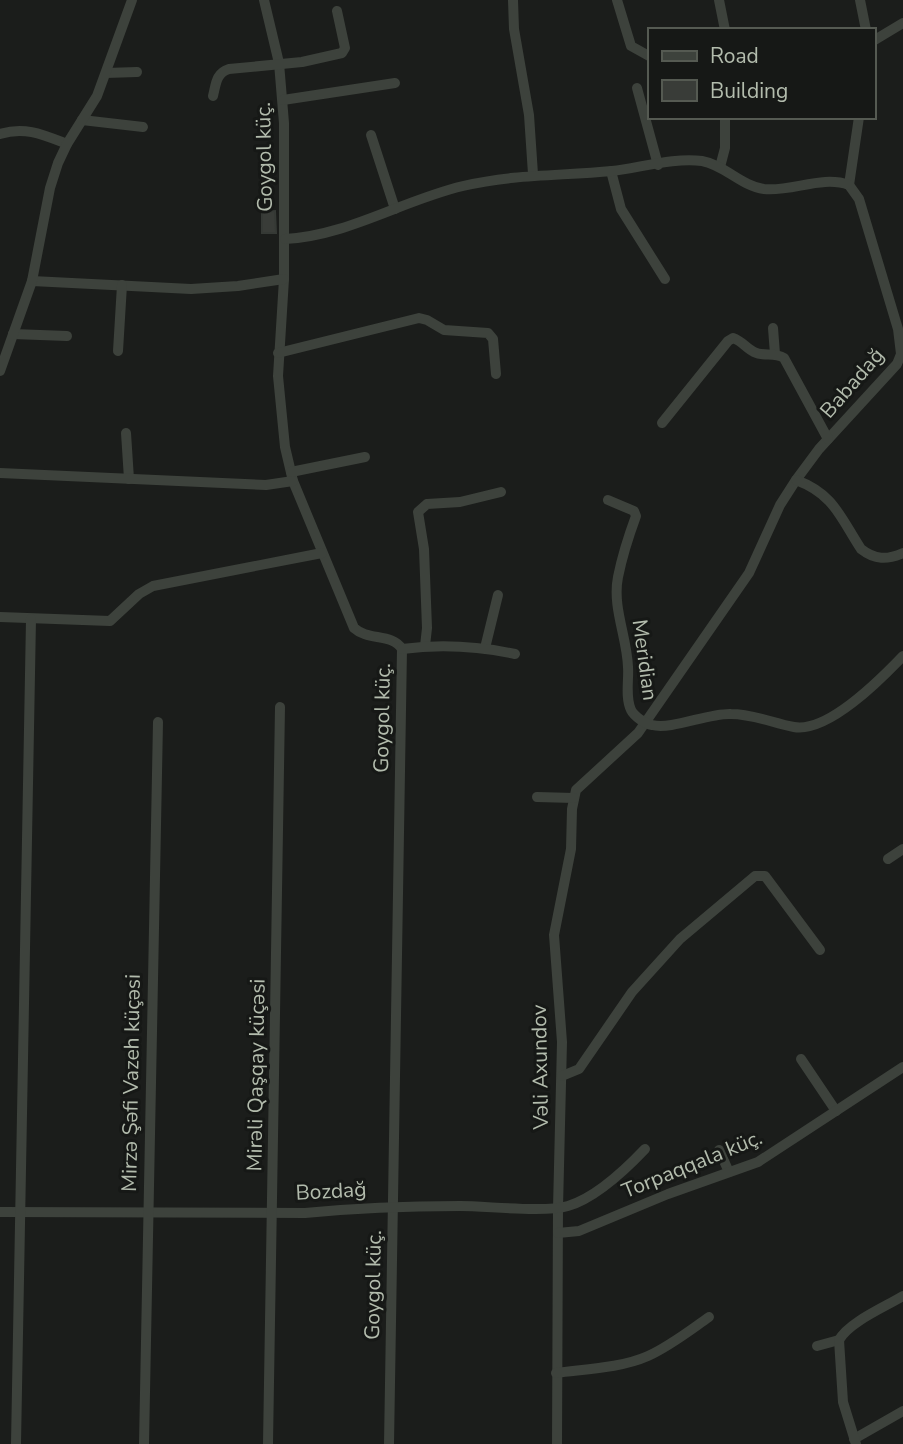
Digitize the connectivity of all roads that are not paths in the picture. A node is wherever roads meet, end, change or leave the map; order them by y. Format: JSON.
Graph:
{"nodes":[{"id":1,"x":132,"y":0,"type":"edge"},
{"id":2,"x":264,"y":0,"type":"edge"},
{"id":3,"x":513,"y":0,"type":"edge"},
{"id":4,"x":617,"y":0,"type":"edge"},
{"id":5,"x":719,"y":0,"type":"edge"},
{"id":6,"x":860,"y":0,"type":"edge"},
{"id":7,"x":337,"y":11,"type":"dead end"},
{"id":8,"x":903,"y":23,"type":"edge"},
{"id":9,"x":725,"y":28,"type":"edge"},
{"id":10,"x":866,"y":28,"type":"edge"},
{"id":11,"x":875,"y":40,"type":"edge"},
{"id":12,"x":648,"y":55,"type":"edge"},
{"id":13,"x":279,"y":63,"type":"junction"},
{"id":14,"x":137,"y":72,"type":"dead end"},
{"id":15,"x":106,"y":73,"type":"junction"},
{"id":16,"x":395,"y":83,"type":"dead end"},
{"id":17,"x":637,"y":88,"type":"dead end"},
{"id":18,"x":213,"y":96,"type":"dead end"},
{"id":19,"x":283,"y":100,"type":"junction"},
{"id":20,"x":725,"y":119,"type":"edge"},
{"id":21,"x":859,"y":119,"type":"edge"},
{"id":22,"x":82,"y":120,"type":"junction"},
{"id":23,"x":143,"y":127,"type":"dead end"},
{"id":24,"x":0,"y":134,"type":"edge"},
{"id":25,"x":371,"y":135,"type":"dead end"},
{"id":26,"x":67,"y":144,"type":"junction"},
{"id":27,"x":657,"y":165,"type":"junction"},
{"id":28,"x":720,"y":167,"type":"junction"},
{"id":29,"x":611,"y":171,"type":"junction"},
{"id":30,"x":533,"y":174,"type":"junction"},
{"id":31,"x":849,"y":185,"type":"junction"},
{"id":32,"x":395,"y":209,"type":"junction"},
{"id":33,"x":285,"y":239,"type":"junction"},
{"id":34,"x":284,"y":279,"type":"junction"},
{"id":35,"x":665,"y":279,"type":"dead end"},
{"id":36,"x":33,"y":281,"type":"junction"},
{"id":37,"x":122,"y":285,"type":"junction"},
{"id":38,"x":900,"y":327,"type":"edge"},
{"id":39,"x":773,"y":328,"type":"dead end"},
{"id":40,"x":13,"y":334,"type":"junction"},
{"id":41,"x":66,"y":336,"type":"dead end"},
{"id":42,"x":118,"y":351,"type":"dead end"},
{"id":43,"x":278,"y":353,"type":"junction"},
{"id":44,"x":775,"y":354,"type":"junction"},
{"id":45,"x":902,"y":354,"type":"edge"},
{"id":46,"x":0,"y":371,"type":"edge"},
{"id":47,"x":496,"y":374,"type":"dead end"},
{"id":48,"x":662,"y":423,"type":"dead end"},
{"id":49,"x":126,"y":433,"type":"dead end"},
{"id":50,"x":828,"y":439,"type":"junction"},
{"id":51,"x":365,"y":457,"type":"dead end"},
{"id":52,"x":0,"y":473,"type":"edge"},
{"id":53,"x":292,"y":477,"type":"junction"},
{"id":54,"x":130,"y":479,"type":"junction"},
{"id":55,"x":796,"y":480,"type":"junction"},
{"id":56,"x":500,"y":492,"type":"dead end"},
{"id":57,"x":608,"y":500,"type":"dead end"},
{"id":58,"x":322,"y":553,"type":"junction"},
{"id":59,"x":903,"y":553,"type":"edge"},
{"id":60,"x":498,"y":595,"type":"dead end"},
{"id":61,"x":0,"y":617,"type":"edge"},
{"id":62,"x":31,"y":619,"type":"junction"},
{"id":63,"x":425,"y":646,"type":"junction"},
{"id":64,"x":485,"y":648,"type":"junction"},
{"id":65,"x":402,"y":649,"type":"junction"},
{"id":66,"x":516,"y":654,"type":"dead end"},
{"id":67,"x":903,"y":656,"type":"edge"},
{"id":68,"x":280,"y":707,"type":"dead end"},
{"id":69,"x":158,"y":722,"type":"dead end"},
{"id":70,"x":646,"y":723,"type":"junction"},
{"id":71,"x":537,"y":797,"type":"dead end"},
{"id":72,"x":574,"y":798,"type":"junction"},
{"id":73,"x":903,"y":850,"type":"edge"},
{"id":74,"x":888,"y":859,"type":"dead end"},
{"id":75,"x":820,"y":950,"type":"dead end"},
{"id":76,"x":801,"y":1059,"type":"dead end"},
{"id":77,"x":903,"y":1067,"type":"edge"},
{"id":78,"x":562,"y":1076,"type":"junction"},
{"id":79,"x":836,"y":1111,"type":"junction"},
{"id":80,"x":645,"y":1149,"type":"dead end"},
{"id":81,"x":719,"y":1150,"type":"dead end"},
{"id":82,"x":729,"y":1172,"type":"junction"},
{"id":83,"x":394,"y":1207,"type":"junction"},
{"id":84,"x":558,"y":1208,"type":"junction"},
{"id":85,"x":0,"y":1212,"type":"edge"},
{"id":86,"x":22,"y":1212,"type":"junction"},
{"id":87,"x":148,"y":1212,"type":"junction"},
{"id":88,"x":273,"y":1213,"type":"junction"},
{"id":89,"x":558,"y":1233,"type":"junction"},
{"id":90,"x":903,"y":1296,"type":"edge"},
{"id":91,"x":709,"y":1317,"type":"dead end"},
{"id":92,"x":839,"y":1340,"type":"junction"},
{"id":93,"x":817,"y":1346,"type":"dead end"},
{"id":94,"x":556,"y":1373,"type":"junction"},
{"id":95,"x":903,"y":1411,"type":"edge"},
{"id":96,"x":855,"y":1441,"type":"edge"},
{"id":97,"x":16,"y":1444,"type":"edge"},
{"id":98,"x":144,"y":1444,"type":"edge"},
{"id":99,"x":268,"y":1444,"type":"edge"},
{"id":100,"x":389,"y":1444,"type":"edge"},
{"id":101,"x":557,"y":1444,"type":"edge"}],
"edges":[{"from":1,"to":15,"type":"street"},
{"from":2,"to":13,"type":"street","name":"Goygol küç."},
{"from":3,"to":30,"type":"street"},
{"from":4,"to":12,"type":"street"},
{"from":5,"to":9,"type":"street"},
{"from":6,"to":10,"type":"street"},
{"from":7,"to":13,"type":"street"},
{"from":8,"to":11,"type":"street"},
{"from":13,"to":18,"type":"street"},
{"from":13,"to":19,"type":"street","name":"Goygol küç."},
{"from":14,"to":15,"type":"street"},
{"from":15,"to":22,"type":"street"},
{"from":16,"to":19,"type":"street"},
{"from":17,"to":27,"type":"street"},
{"from":19,"to":33,"type":"street","name":"Goygol küç."},
{"from":20,"to":28,"type":"street"},
{"from":21,"to":31,"type":"street"},
{"from":22,"to":23,"type":"street"},
{"from":22,"to":26,"type":"street"},
{"from":24,"to":26,"type":"street"},
{"from":25,"to":32,"type":"street"},
{"from":26,"to":36,"type":"street"},
{"from":27,"to":28,"type":"street"},
{"from":27,"to":29,"type":"street"},
{"from":28,"to":31,"type":"street"},
{"from":29,"to":30,"type":"street"},
{"from":29,"to":35,"type":"street"},
{"from":30,"to":32,"type":"street"},
{"from":31,"to":38,"type":"street","name":"Babadağ"},
{"from":32,"to":33,"type":"street"},
{"from":33,"to":34,"type":"street","name":"Goygol küç."},
{"from":34,"to":37,"type":"street"},
{"from":34,"to":43,"type":"street","name":"Goygol küç."},
{"from":36,"to":37,"type":"street"},
{"from":36,"to":40,"type":"street"},
{"from":37,"to":42,"type":"street"},
{"from":38,"to":45,"type":"street","name":"Babadağ"},
{"from":39,"to":44,"type":"street"},
{"from":40,"to":41,"type":"street"},
{"from":40,"to":46,"type":"street"},
{"from":43,"to":47,"type":"street"},
{"from":43,"to":53,"type":"street","name":"Goygol küç."},
{"from":44,"to":48,"type":"street"},
{"from":44,"to":50,"type":"street"},
{"from":45,"to":50,"type":"street","name":"Babadağ"},
{"from":49,"to":54,"type":"street"},
{"from":50,"to":55,"type":"street","name":"Babadağ"},
{"from":51,"to":53,"type":"street"},
{"from":52,"to":54,"type":"street"},
{"from":53,"to":54,"type":"street"},
{"from":53,"to":58,"type":"street","name":"Goygol küç."},
{"from":55,"to":59,"type":"street"},
{"from":55,"to":70,"type":"street","name":"Babadağ"},
{"from":56,"to":63,"type":"street"},
{"from":57,"to":70,"type":"street","name":"Meridian"},
{"from":58,"to":62,"type":"street"},
{"from":58,"to":65,"type":"street","name":"Goygol küç."},
{"from":60,"to":64,"type":"street"},
{"from":61,"to":62,"type":"street"},
{"from":62,"to":86,"type":"street"},
{"from":63,"to":64,"type":"street"},
{"from":63,"to":65,"type":"street"},
{"from":64,"to":66,"type":"street"},
{"from":65,"to":83,"type":"street","name":"Goygol küç."},
{"from":67,"to":70,"type":"street","name":"Meridian"},
{"from":68,"to":88,"type":"street","name":"Mirəli Qaşqay küçəsi"},
{"from":69,"to":87,"type":"street","name":"Mirzə Şəfi Vazeh küçəsi"},
{"from":70,"to":72,"type":"street"},
{"from":71,"to":72,"type":"street"},
{"from":72,"to":78,"type":"street","name":"Vəli Axundov"},
{"from":73,"to":74,"type":"street"},
{"from":75,"to":78,"type":"street"},
{"from":76,"to":79,"type":"street"},
{"from":77,"to":79,"type":"street","name":"Torpaqqala küç."},
{"from":78,"to":84,"type":"street","name":"Vəli Axundov"},
{"from":79,"to":82,"type":"street","name":"Torpaqqala küç."},
{"from":80,"to":84,"type":"street","name":"Bozdağ"},
{"from":81,"to":82,"type":"street"},
{"from":82,"to":89,"type":"street","name":"Torpaqqala küç."},
{"from":83,"to":84,"type":"street","name":"Bozdağ"},
{"from":83,"to":88,"type":"street","name":"Bozdağ"},
{"from":83,"to":100,"type":"street","name":"Goygol küç."},
{"from":84,"to":89,"type":"street","name":"Vəli Axundov"},
{"from":85,"to":86,"type":"street","name":"Bozdağ"},
{"from":86,"to":87,"type":"street","name":"Bozdağ"},
{"from":86,"to":97,"type":"street"},
{"from":87,"to":88,"type":"street","name":"Bozdağ"},
{"from":87,"to":98,"type":"street","name":"Mirzə Şəfi Vazeh küçəsi"},
{"from":88,"to":99,"type":"street","name":"Mirəli Qaşqay küçəsi"},
{"from":89,"to":94,"type":"street","name":"Vəli Axundov"},
{"from":90,"to":92,"type":"street"},
{"from":91,"to":94,"type":"street"},
{"from":92,"to":93,"type":"street"},
{"from":92,"to":96,"type":"street"},
{"from":94,"to":101,"type":"street","name":"Vəli Axundov"},
{"from":95,"to":96,"type":"street"}]}
